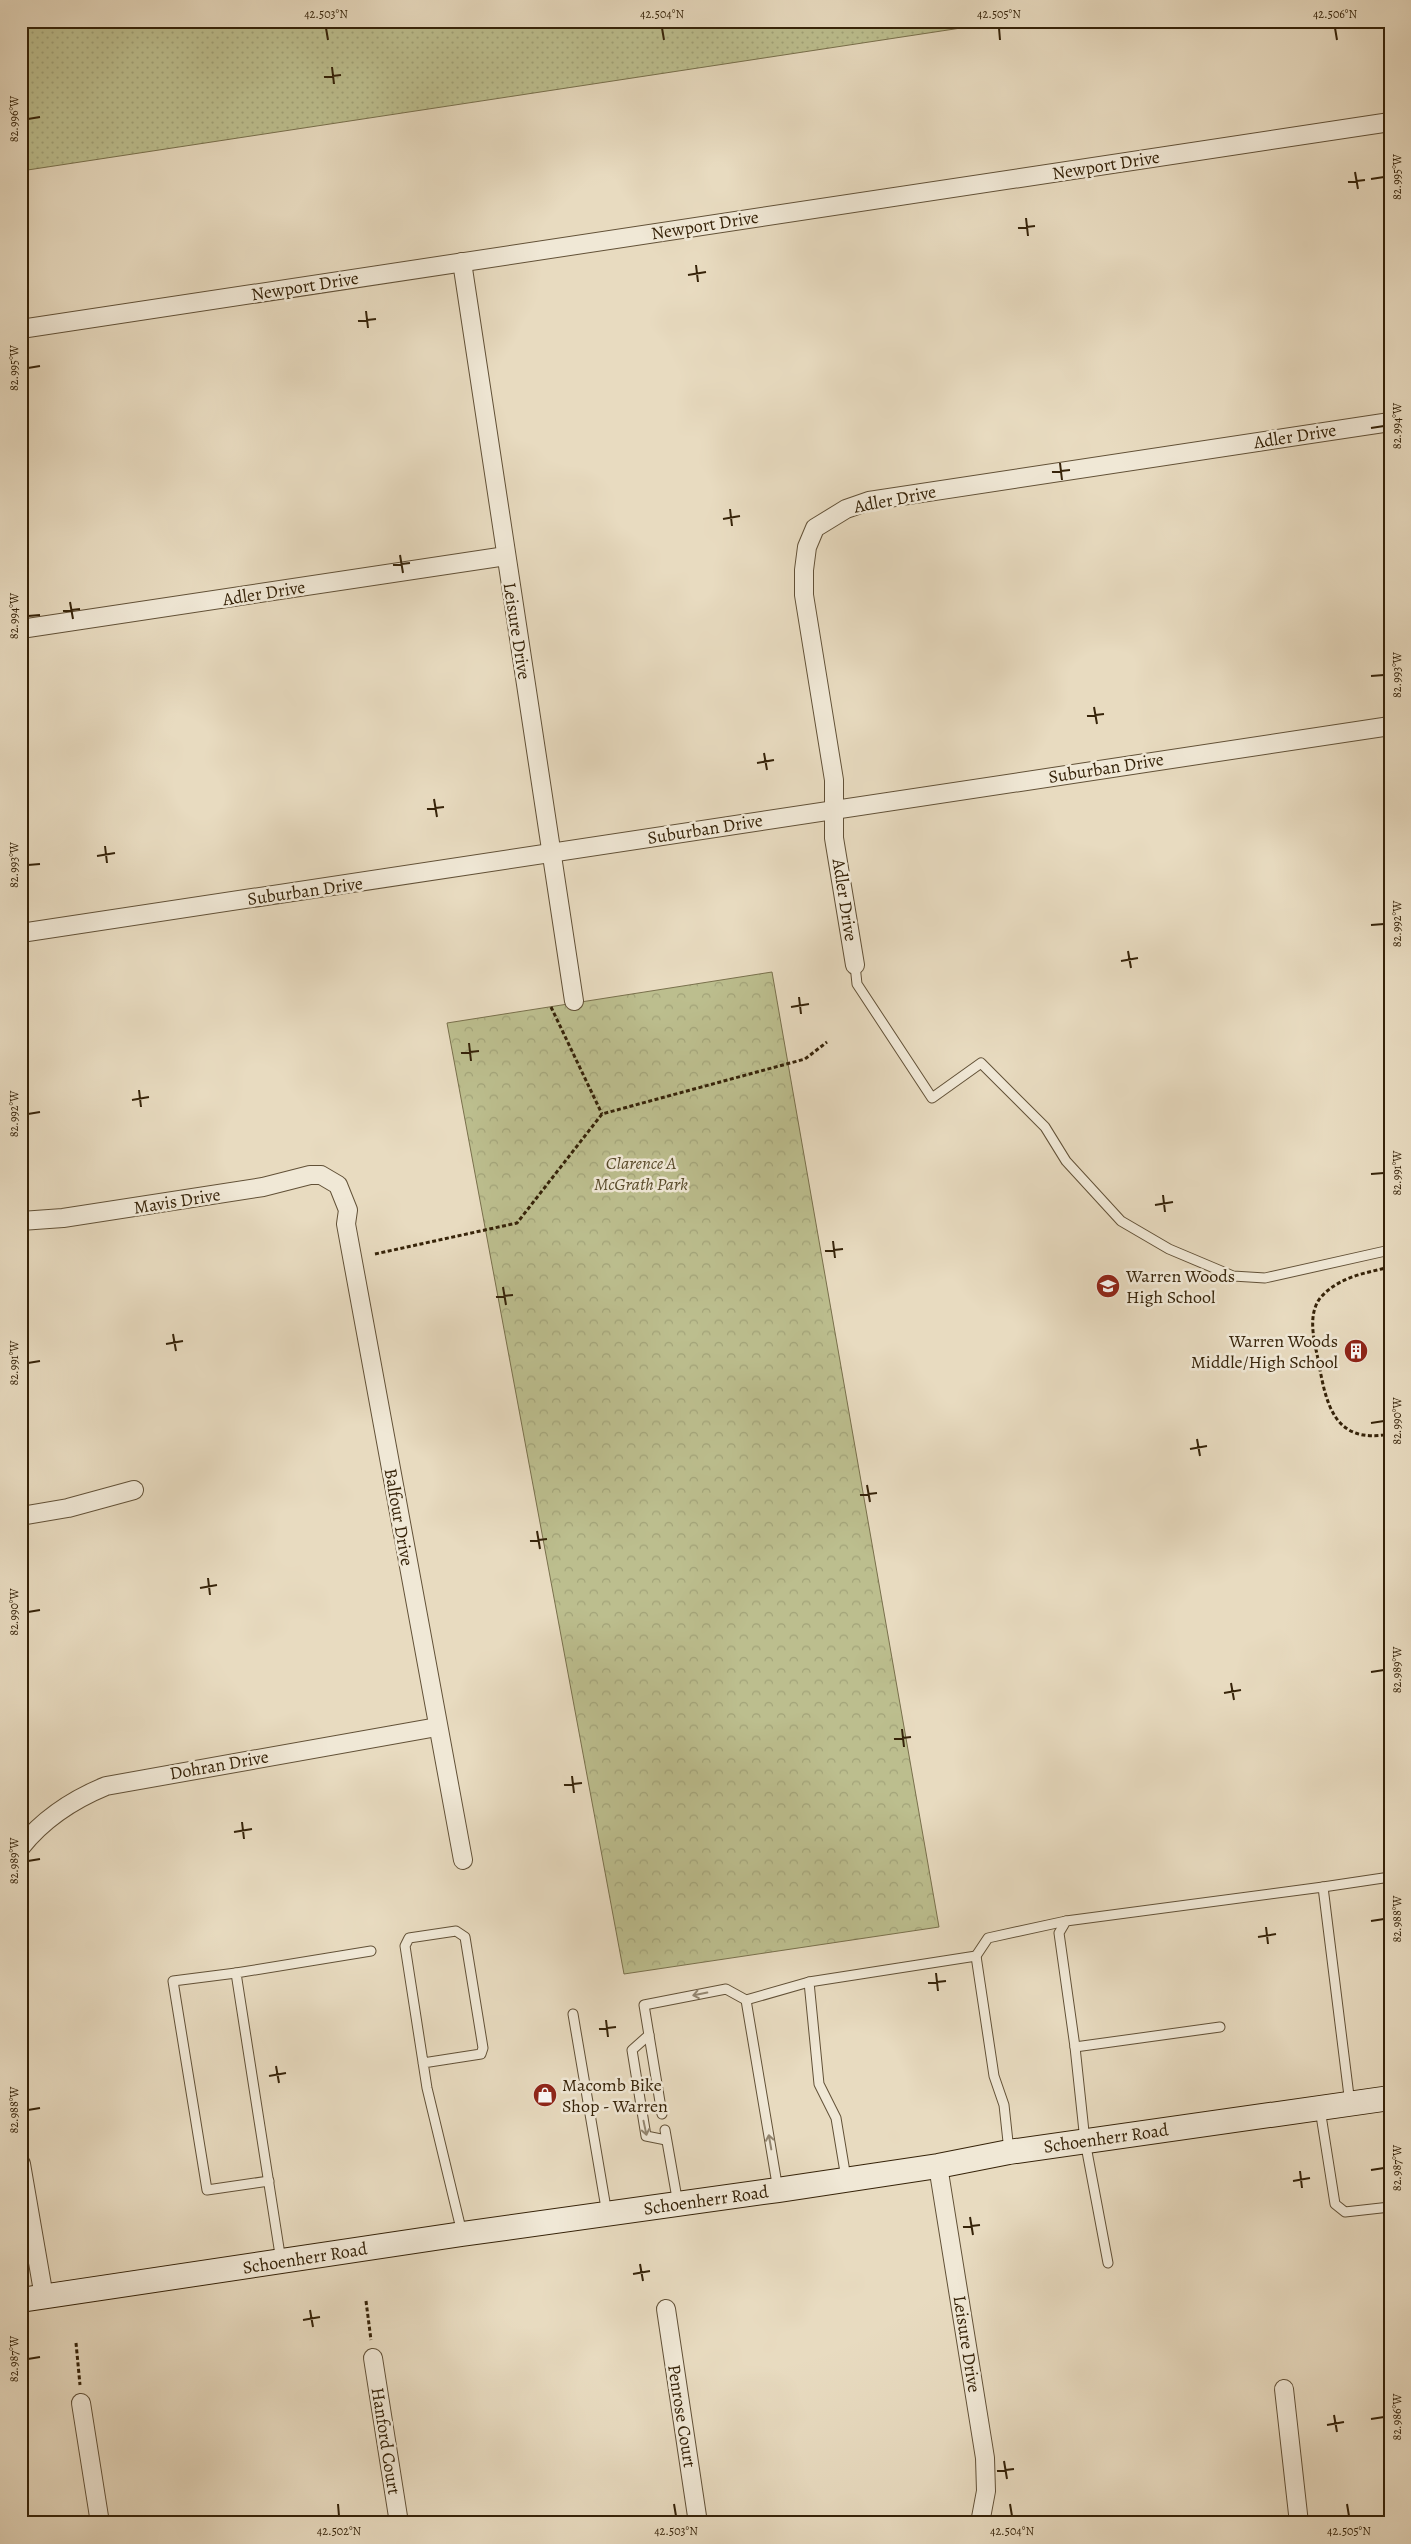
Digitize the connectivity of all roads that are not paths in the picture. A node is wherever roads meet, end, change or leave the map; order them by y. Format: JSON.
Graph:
{"nodes":[{"id":1,"x":1390,"y":122,"type":"edge"},
{"id":2,"x":462,"y":262,"type":"junction"},
{"id":3,"x":21,"y":329,"type":"edge"},
{"id":4,"x":1390,"y":422,"type":"edge"},
{"id":5,"x":506,"y":556,"type":"junction"},
{"id":6,"x":21,"y":629,"type":"edge"},
{"id":7,"x":1390,"y":726,"type":"edge"},
{"id":8,"x":833,"y":809,"type":"junction"},
{"id":9,"x":551,"y":853,"type":"junction"},
{"id":10,"x":21,"y":933,"type":"edge"},
{"id":11,"x":855,"y":965,"type":"joint"},
{"id":12,"x":574,"y":1001,"type":"dead end"},
{"id":13,"x":330,"y":1178,"type":"joint"},
{"id":14,"x":21,"y":1221,"type":"edge"},
{"id":15,"x":1390,"y":1250,"type":"edge"},
{"id":16,"x":134,"y":1490,"type":"dead end"},
{"id":17,"x":21,"y":1516,"type":"edge"},
{"id":18,"x":437,"y":1727,"type":"junction"},
{"id":19,"x":21,"y":1847,"type":"edge"},
{"id":20,"x":462,"y":1860,"type":"dead end"},
{"id":21,"x":1390,"y":1877,"type":"edge"},
{"id":22,"x":1323,"y":1887,"type":"junction"},
{"id":23,"x":1066,"y":1921,"type":"junction"},
{"id":24,"x":371,"y":1951,"type":"dead end"},
{"id":25,"x":976,"y":1956,"type":"junction"},
{"id":26,"x":236,"y":1973,"type":"junction"},
{"id":27,"x":809,"y":1982,"type":"junction"},
{"id":28,"x":746,"y":2000,"type":"junction"},
{"id":29,"x":573,"y":2014,"type":"dead end"},
{"id":30,"x":1220,"y":2027,"type":"dead end"},
{"id":31,"x":649,"y":2035,"type":"junction"},
{"id":32,"x":1075,"y":2047,"type":"junction"},
{"id":33,"x":423,"y":2063,"type":"junction"},
{"id":34,"x":1390,"y":2098,"type":"edge"},
{"id":35,"x":1350,"y":2104,"type":"junction"},
{"id":36,"x":1320,"y":2108,"type":"junction"},
{"id":37,"x":662,"y":2114,"type":"dead end"},
{"id":38,"x":665,"y":2130,"type":"dead end"},
{"id":39,"x":666,"y":2140,"type":"junction"},
{"id":40,"x":1085,"y":2141,"type":"junction"},
{"id":41,"x":1009,"y":2152,"type":"junction"},
{"id":42,"x":21,"y":2164,"type":"edge"},
{"id":43,"x":938,"y":2166,"type":"junction"},
{"id":44,"x":846,"y":2178,"type":"junction"},
{"id":45,"x":269,"y":2181,"type":"junction"},
{"id":46,"x":778,"y":2190,"type":"junction"},
{"id":47,"x":678,"y":2204,"type":"junction"},
{"id":48,"x":1390,"y":2206,"type":"edge"},
{"id":49,"x":607,"y":2214,"type":"junction"},
{"id":50,"x":462,"y":2234,"type":"junction"},
{"id":51,"x":281,"y":2262,"type":"junction"},
{"id":52,"x":1108,"y":2263,"type":"dead end"},
{"id":53,"x":33,"y":2299,"type":"edge"},
{"id":54,"x":666,"y":2308,"type":"dead end"},
{"id":55,"x":373,"y":2358,"type":"road end"},
{"id":56,"x":1284,"y":2389,"type":"dead end"},
{"id":57,"x":81,"y":2403,"type":"road end"},
{"id":58,"x":100,"y":2523,"type":"edge"},
{"id":59,"x":399,"y":2523,"type":"edge"},
{"id":60,"x":698,"y":2523,"type":"edge"},
{"id":61,"x":980,"y":2523,"type":"edge"},
{"id":62,"x":1299,"y":2523,"type":"edge"}],
"edges":[{"from":1,"to":2,"type":"street","name":"Newport Drive"},
{"from":2,"to":3,"type":"street","name":"Newport Drive"},
{"from":2,"to":5,"type":"street","name":"Leisure Drive"},
{"from":4,"to":8,"type":"street","name":"Adler Drive"},
{"from":5,"to":6,"type":"street","name":"Adler Drive"},
{"from":5,"to":9,"type":"street","name":"Leisure Drive"},
{"from":7,"to":8,"type":"street","name":"Suburban Drive"},
{"from":8,"to":9,"type":"street","name":"Suburban Drive"},
{"from":8,"to":11,"type":"street","name":"Adler Drive"},
{"from":9,"to":10,"type":"street","name":"Suburban Drive"},
{"from":9,"to":12,"type":"street","name":"Leisure Drive"},
{"from":11,"to":15,"type":"lane"},
{"from":13,"to":14,"type":"street","name":"Mavis Drive"},
{"from":13,"to":18,"type":"street","name":"Balfour Drive"},
{"from":16,"to":17,"type":"street"},
{"from":18,"to":19,"type":"street","name":"Dohran Drive"},
{"from":18,"to":20,"type":"street","name":"Balfour Drive"},
{"from":21,"to":22,"type":"lane"},
{"from":22,"to":23,"type":"lane"},
{"from":22,"to":35,"type":"lane"},
{"from":23,"to":25,"type":"lane"},
{"from":23,"to":32,"type":"lane"},
{"from":24,"to":26,"type":"lane"},
{"from":25,"to":27,"type":"lane"},
{"from":25,"to":41,"type":"lane"},
{"from":26,"to":45,"type":"lane"},
{"from":26,"to":45,"type":"lane"},
{"from":27,"to":28,"type":"lane"},
{"from":27,"to":44,"type":"lane"},
{"from":28,"to":31,"type":"lane","one_way":true},
{"from":46,"to":28,"type":"lane","one_way":true},
{"from":29,"to":49,"type":"lane"},
{"from":30,"to":32,"type":"lane"},
{"from":31,"to":37,"type":"lane"},
{"from":31,"to":39,"type":"lane","one_way":true},
{"from":32,"to":40,"type":"lane"},
{"from":33,"to":33,"type":"lane"},
{"from":33,"to":50,"type":"lane"},
{"from":34,"to":35,"type":"main road","name":"Schoenherr Road"},
{"from":35,"to":36,"type":"main road","name":"Schoenherr Road"},
{"from":36,"to":40,"type":"main road","name":"Schoenherr Road"},
{"from":36,"to":48,"type":"lane"},
{"from":38,"to":39,"type":"lane"},
{"from":39,"to":47,"type":"lane"},
{"from":40,"to":41,"type":"main road","name":"Schoenherr Road"},
{"from":40,"to":52,"type":"lane"},
{"from":41,"to":43,"type":"main road","name":"Schoenherr Road"},
{"from":42,"to":53,"type":"street"},
{"from":43,"to":44,"type":"main road","name":"Schoenherr Road"},
{"from":43,"to":61,"type":"street","name":"Leisure Drive"},
{"from":44,"to":46,"type":"main road","name":"Schoenherr Road"},
{"from":45,"to":51,"type":"lane"},
{"from":46,"to":47,"type":"main road","name":"Schoenherr Road"},
{"from":47,"to":49,"type":"main road","name":"Schoenherr Road"},
{"from":49,"to":50,"type":"main road","name":"Schoenherr Road"},
{"from":50,"to":51,"type":"main road","name":"Schoenherr Road"},
{"from":51,"to":53,"type":"main road","name":"Schoenherr Road"},
{"from":54,"to":60,"type":"street","name":"Penrose Court"},
{"from":55,"to":59,"type":"street","name":"Hanford Court"},
{"from":56,"to":62,"type":"street"},
{"from":57,"to":58,"type":"street"}]}
